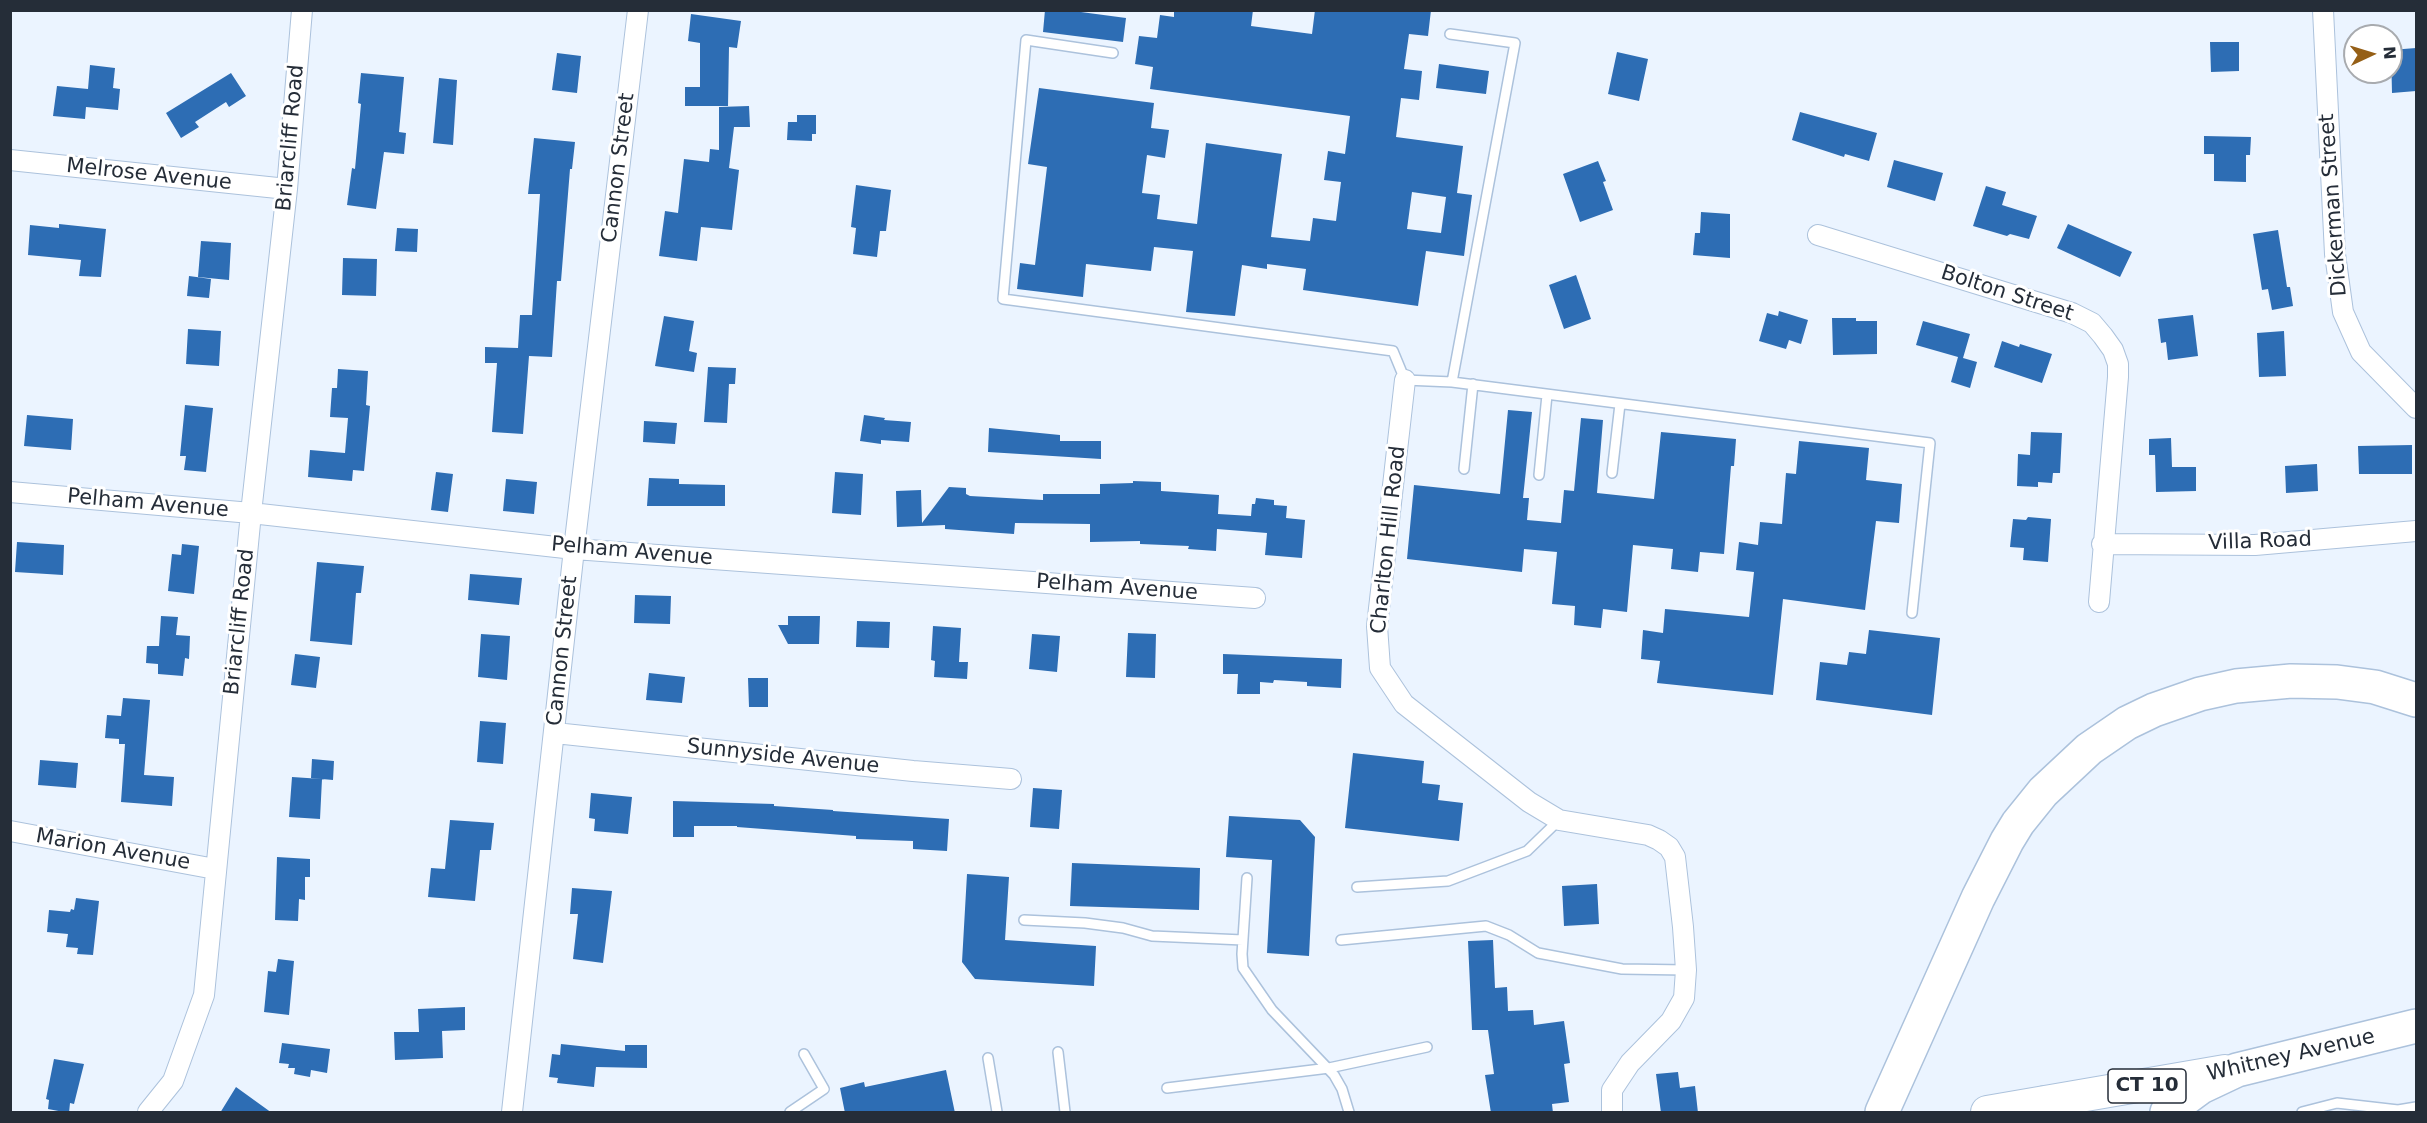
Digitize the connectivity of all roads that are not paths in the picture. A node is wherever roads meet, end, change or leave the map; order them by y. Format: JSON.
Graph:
{"nodes":[{"id":1,"x":302,"y":10,"type":"edge"},
{"id":2,"x":638,"y":10,"type":"edge"},
{"id":3,"x":2323,"y":10,"type":"edge"},
{"id":4,"x":1450,"y":34,"type":"dead end"},
{"id":5,"x":1113,"y":53,"type":"dead end"},
{"id":6,"x":10,"y":160,"type":"edge"},
{"id":7,"x":287,"y":189,"type":"junction"},
{"id":8,"x":1818,"y":235,"type":"dead end"},
{"id":9,"x":1405,"y":380,"type":"junction"},
{"id":10,"x":1452,"y":382,"type":"junction"},
{"id":11,"x":1473,"y":384,"type":"junction"},
{"id":12,"x":1547,"y":394,"type":"junction"},
{"id":13,"x":1620,"y":404,"type":"junction"},
{"id":14,"x":2416,"y":408,"type":"edge"},
{"id":15,"x":1464,"y":469,"type":"dead end"},
{"id":16,"x":1612,"y":473,"type":"dead end"},
{"id":17,"x":1539,"y":475,"type":"dead end"},
{"id":18,"x":10,"y":492,"type":"edge"},
{"id":19,"x":251,"y":513,"type":"junction"},
{"id":20,"x":2416,"y":531,"type":"edge"},
{"id":21,"x":2102,"y":544,"type":"junction"},
{"id":22,"x":574,"y":549,"type":"junction"},
{"id":23,"x":1255,"y":598,"type":"dead end"},
{"id":24,"x":2099,"y":602,"type":"dead end"},
{"id":25,"x":1912,"y":612,"type":"dead end"},
{"id":26,"x":2416,"y":700,"type":"edge"},
{"id":27,"x":555,"y":733,"type":"junction"},
{"id":28,"x":1011,"y":779,"type":"dead end"},
{"id":29,"x":1558,"y":820,"type":"junction"},
{"id":30,"x":10,"y":831,"type":"edge"},
{"id":31,"x":215,"y":869,"type":"junction"},
{"id":32,"x":1248,"y":878,"type":"dead end"},
{"id":33,"x":1357,"y":887,"type":"dead end"},
{"id":34,"x":1024,"y":920,"type":"dead end"},
{"id":35,"x":1243,"y":940,"type":"junction"},
{"id":36,"x":1341,"y":940,"type":"dead end"},
{"id":37,"x":1686,"y":970,"type":"junction"},
{"id":38,"x":2416,"y":1026,"type":"edge"},
{"id":39,"x":1427,"y":1047,"type":"dead end"},
{"id":40,"x":1058,"y":1052,"type":"dead end"},
{"id":41,"x":804,"y":1054,"type":"dead end"},
{"id":42,"x":988,"y":1058,"type":"dead end"},
{"id":43,"x":2250,"y":1067,"type":"junction"},
{"id":44,"x":1329,"y":1068,"type":"junction"},
{"id":45,"x":1167,"y":1088,"type":"dead end"},
{"id":46,"x":2416,"y":1107,"type":"edge"},
{"id":47,"x":2047,"y":1108,"type":"edge"},
{"id":48,"x":148,"y":1113,"type":"edge"},
{"id":49,"x":512,"y":1113,"type":"edge"},
{"id":50,"x":790,"y":1113,"type":"edge"},
{"id":51,"x":997,"y":1113,"type":"edge"},
{"id":52,"x":1065,"y":1113,"type":"edge"},
{"id":53,"x":1349,"y":1113,"type":"edge"},
{"id":54,"x":1611,"y":1113,"type":"edge"},
{"id":55,"x":1882,"y":1113,"type":"edge"},
{"id":56,"x":1987,"y":1113,"type":"edge"},
{"id":57,"x":2167,"y":1113,"type":"edge"},
{"id":58,"x":2302,"y":1113,"type":"edge"}],
"edges":[{"from":1,"to":7,"type":"street","name":"Briarcliff Road"},
{"from":2,"to":22,"type":"street","name":"Cannon Street"},
{"from":3,"to":14,"type":"street","name":"Dickerman Street"},
{"from":4,"to":10,"type":"lane"},
{"from":5,"to":9,"type":"lane"},
{"from":6,"to":7,"type":"street","name":"Melrose Avenue"},
{"from":7,"to":19,"type":"street","name":"Briarcliff Road"},
{"from":8,"to":21,"type":"street","name":"Bolton Street"},
{"from":9,"to":10,"type":"lane"},
{"from":9,"to":29,"type":"street","name":"Charlton Hill Road"},
{"from":10,"to":11,"type":"lane"},
{"from":11,"to":12,"type":"lane"},
{"from":11,"to":15,"type":"lane"},
{"from":12,"to":13,"type":"lane"},
{"from":12,"to":17,"type":"lane"},
{"from":13,"to":16,"type":"lane"},
{"from":13,"to":25,"type":"lane"},
{"from":18,"to":19,"type":"street","name":"Pelham Avenue"},
{"from":19,"to":22,"type":"street","name":"Pelham Avenue"},
{"from":19,"to":31,"type":"street","name":"Briarcliff Road"},
{"from":20,"to":21,"type":"street","name":"Villa Road"},
{"from":21,"to":24,"type":"street","name":"Bolton Street"},
{"from":22,"to":23,"type":"street","name":"Pelham Avenue"},
{"from":22,"to":27,"type":"street","name":"Cannon Street"},
{"from":26,"to":55,"type":"highway"},
{"from":27,"to":28,"type":"street","name":"Sunnyside Avenue"},
{"from":27,"to":49,"type":"street","name":"Cannon Street"},
{"from":29,"to":33,"type":"lane"},
{"from":29,"to":37,"type":"street","name":"Charlton Hill Road"},
{"from":30,"to":31,"type":"street","name":"Marion Avenue"},
{"from":31,"to":48,"type":"street","name":"Briarcliff Road"},
{"from":32,"to":35,"type":"lane"},
{"from":34,"to":35,"type":"lane"},
{"from":35,"to":44,"type":"lane"},
{"from":36,"to":37,"type":"lane"},
{"from":37,"to":54,"type":"street","name":"Charlton Hill Road"},
{"from":38,"to":43,"type":"highway","name":"Whitney Avenue","number":"CT 10"},
{"from":39,"to":44,"type":"lane"},
{"from":40,"to":52,"type":"lane"},
{"from":41,"to":50,"type":"lane"},
{"from":42,"to":51,"type":"lane"},
{"from":43,"to":47,"type":"main road","name":"Whitney Avenue","number":"CT 10"},
{"from":43,"to":57,"type":"highway"},
{"from":44,"to":45,"type":"lane"},
{"from":44,"to":53,"type":"lane"},
{"from":46,"to":58,"type":"lane"},
{"from":47,"to":56,"type":"main road","name":"Whitney Avenue","number":"CT 10"}]}
